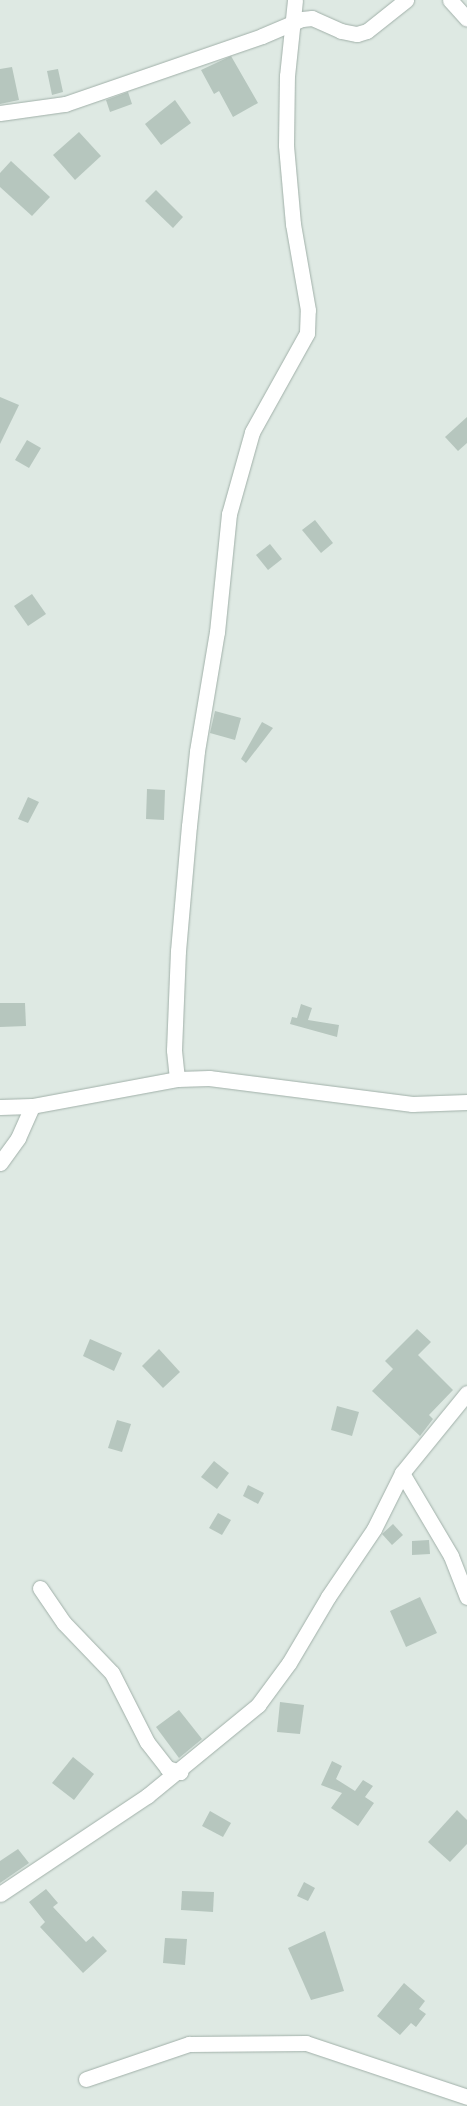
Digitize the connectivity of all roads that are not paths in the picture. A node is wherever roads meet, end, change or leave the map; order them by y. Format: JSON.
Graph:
{"nodes":[{"id":1,"x":295,"y":0,"type":"edge"},
{"id":2,"x":406,"y":0,"type":"edge"},
{"id":3,"x":457,"y":1,"type":"edge"},
{"id":4,"x":467,"y":19,"type":"edge"},
{"id":5,"x":293,"y":22,"type":"junction"},
{"id":6,"x":0,"y":113,"type":"edge"},
{"id":7,"x":177,"y":1079,"type":"junction"},
{"id":8,"x":467,"y":1102,"type":"edge"},
{"id":9,"x":32,"y":1106,"type":"junction"},
{"id":10,"x":0,"y":1108,"type":"edge"},
{"id":11,"x":0,"y":1163,"type":"edge"},
{"id":12,"x":467,"y":1393,"type":"edge"},
{"id":13,"x":402,"y":1473,"type":"junction"},
{"id":14,"x":40,"y":1588,"type":"dead end"},
{"id":15,"x":467,"y":1597,"type":"edge"},
{"id":16,"x":180,"y":1772,"type":"junction"},
{"id":17,"x":0,"y":1894,"type":"edge"},
{"id":18,"x":86,"y":2079,"type":"dead end"},
{"id":19,"x":467,"y":2097,"type":"edge"}],
"edges":[{"from":1,"to":5,"type":"street"},
{"from":2,"to":5,"type":"street"},
{"from":3,"to":4,"type":"street"},
{"from":5,"to":6,"type":"street"},
{"from":5,"to":7,"type":"street"},
{"from":7,"to":8,"type":"street"},
{"from":7,"to":9,"type":"street"},
{"from":9,"to":10,"type":"street"},
{"from":9,"to":11,"type":"street"},
{"from":12,"to":13,"type":"street"},
{"from":13,"to":15,"type":"street"},
{"from":13,"to":16,"type":"street"},
{"from":14,"to":16,"type":"street"},
{"from":16,"to":17,"type":"street"},
{"from":18,"to":19,"type":"street"}]}
